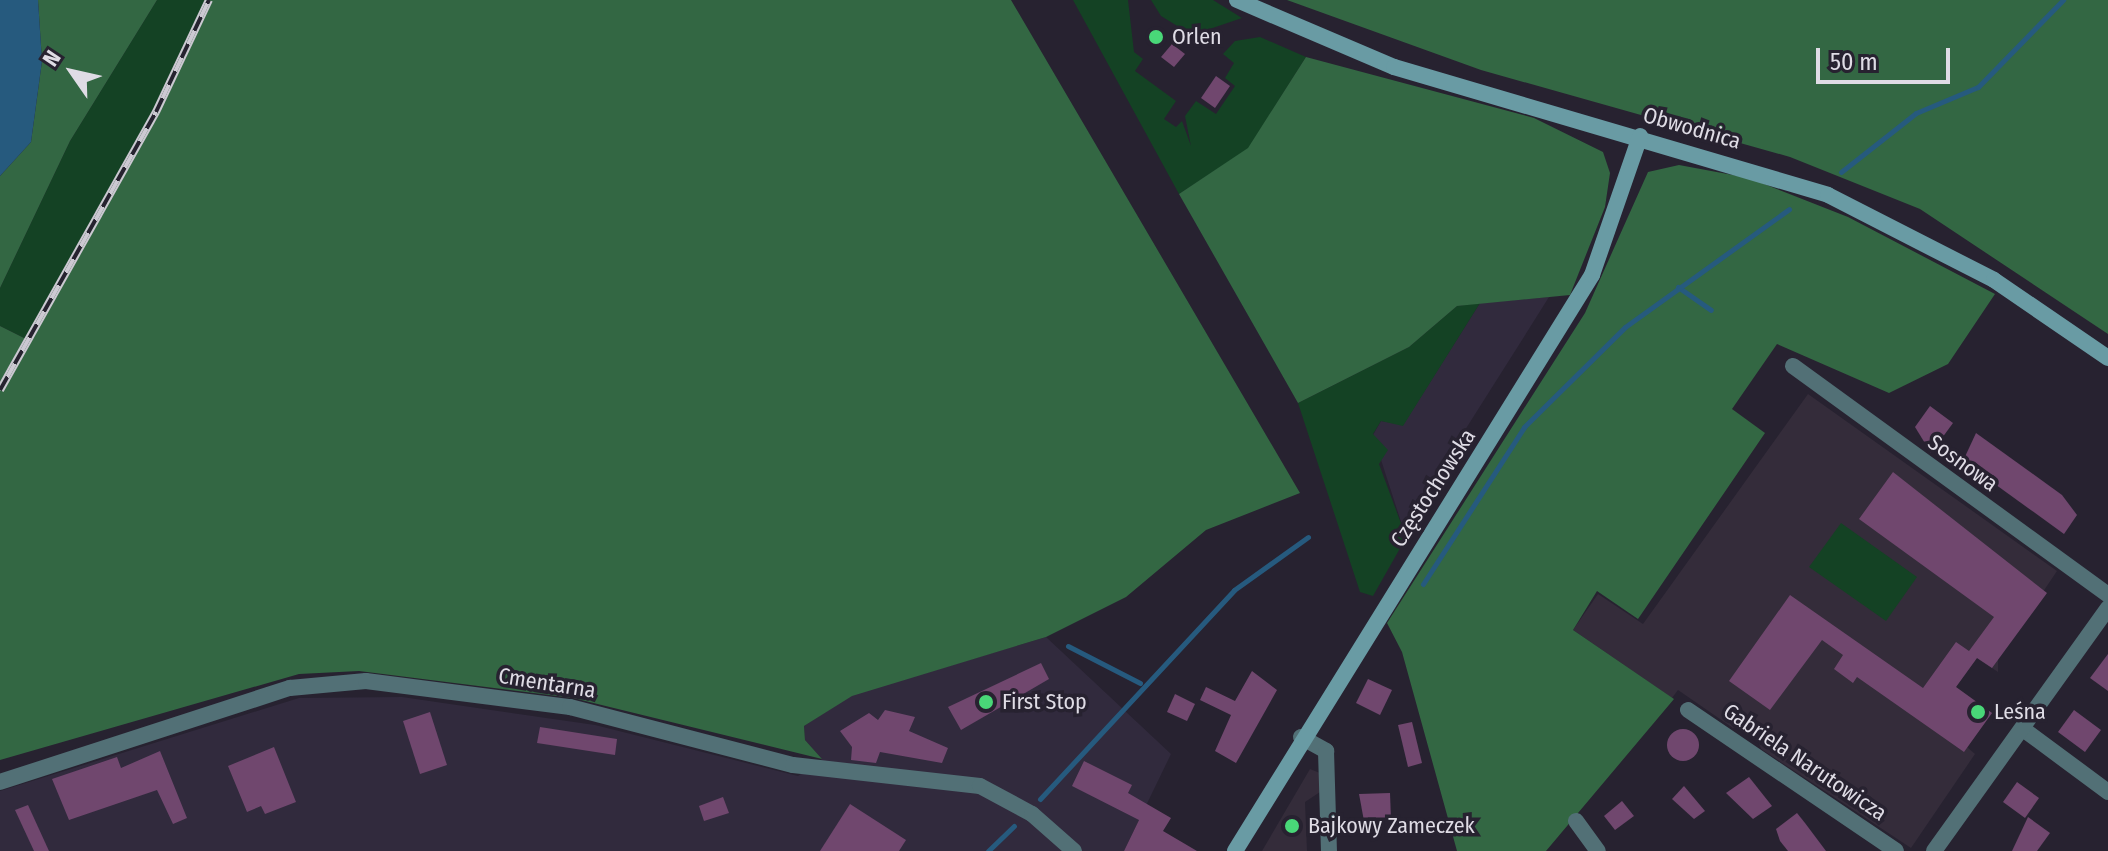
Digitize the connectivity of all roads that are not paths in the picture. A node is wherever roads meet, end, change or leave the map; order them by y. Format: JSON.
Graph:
{"nodes":[{"id":1,"x":1237,"y":0,"type":"edge"},
{"id":2,"x":1640,"y":136,"type":"junction"},
{"id":3,"x":2108,"y":358,"type":"edge"},
{"id":4,"x":1793,"y":366,"type":"dead end"},
{"id":5,"x":2108,"y":595,"type":"edge"},
{"id":6,"x":2108,"y":608,"type":"edge"},
{"id":7,"x":1688,"y":710,"type":"dead end"},
{"id":8,"x":2023,"y":729,"type":"junction"},
{"id":9,"x":1301,"y":737,"type":"junction"},
{"id":10,"x":0,"y":782,"type":"edge"},
{"id":11,"x":2108,"y":792,"type":"edge"},
{"id":12,"x":1576,"y":821,"type":"dead end"},
{"id":13,"x":1074,"y":851,"type":"edge"},
{"id":14,"x":1235,"y":851,"type":"edge"},
{"id":15,"x":1329,"y":851,"type":"edge"},
{"id":16,"x":1598,"y":851,"type":"edge"},
{"id":17,"x":1896,"y":851,"type":"edge"},
{"id":18,"x":1934,"y":851,"type":"edge"}],
"edges":[{"from":1,"to":2,"type":"main road","name":"Obwodnica"},
{"from":2,"to":3,"type":"main road","name":"Obwodnica"},
{"from":2,"to":9,"type":"main road","name":"Częstochowska"},
{"from":4,"to":5,"type":"street","name":"Sosnowa"},
{"from":6,"to":8,"type":"street"},
{"from":7,"to":17,"type":"street","name":"Gabriela Narutowicza"},
{"from":8,"to":11,"type":"street"},
{"from":8,"to":18,"type":"street"},
{"from":9,"to":14,"type":"main road","name":"Częstochowska"},
{"from":9,"to":15,"type":"street"},
{"from":10,"to":13,"type":"street","name":"Cmentarna"},
{"from":12,"to":16,"type":"street"}]}
